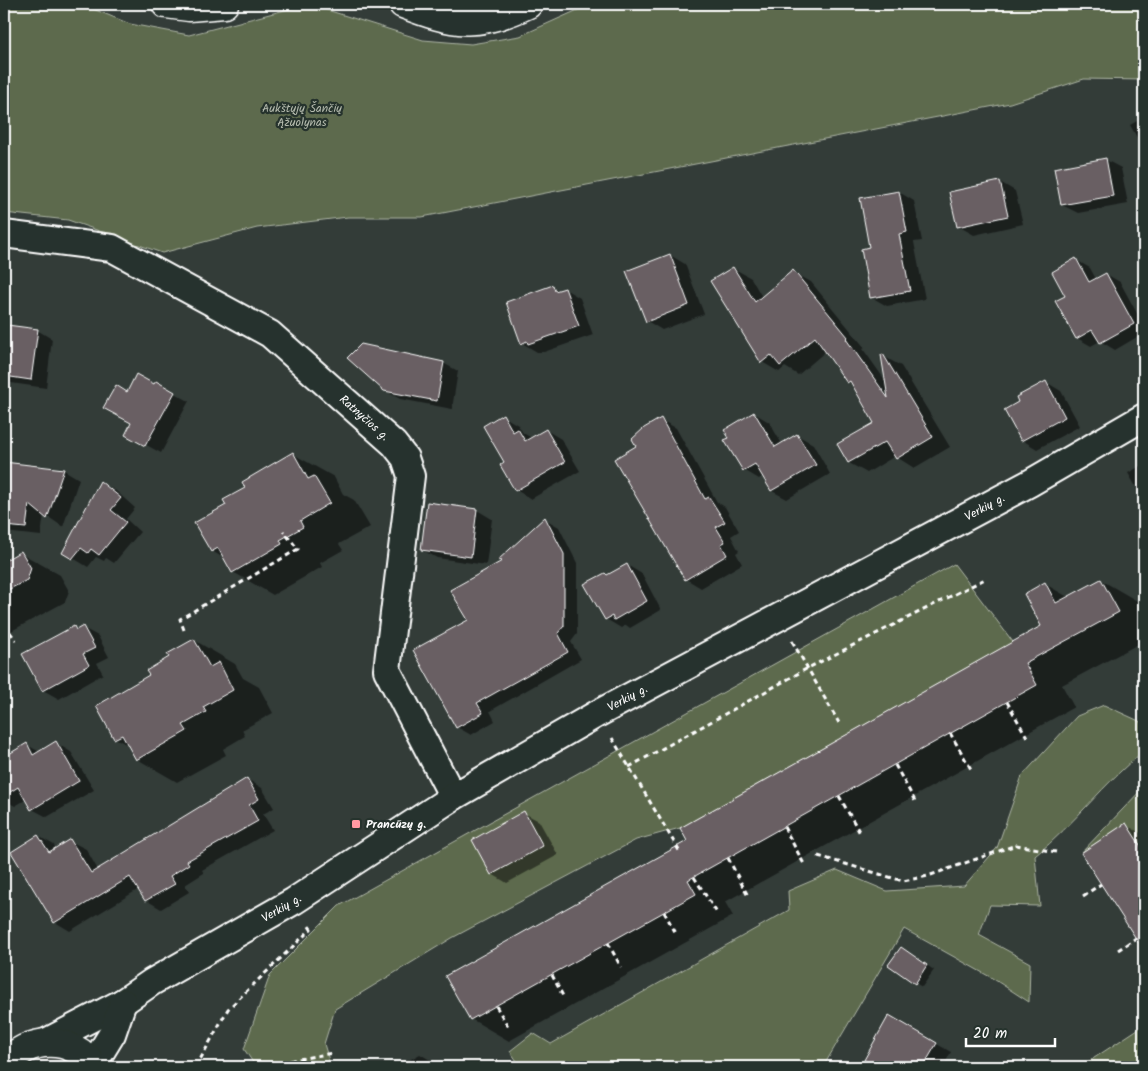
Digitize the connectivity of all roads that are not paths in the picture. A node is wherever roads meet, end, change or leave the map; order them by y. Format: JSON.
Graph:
{"nodes":[{"id":1,"x":166,"y":4,"type":"edge"},
{"id":2,"x":224,"y":4,"type":"edge"},
{"id":3,"x":403,"y":4,"type":"edge"},
{"id":4,"x":528,"y":4,"type":"edge"},
{"id":5,"x":4,"y":234,"type":"edge"},
{"id":6,"x":1144,"y":417,"type":"edge"},
{"id":7,"x":453,"y":797,"type":"junction"},
{"id":8,"x":123,"y":1002,"type":"junction"},
{"id":9,"x":46,"y":1042,"type":"junction"},
{"id":10,"x":4,"y":1066,"type":"edge"},
{"id":11,"x":94,"y":1066,"type":"edge"}],
"edges":[{"from":1,"to":2,"type":"street"},
{"from":3,"to":4,"type":"street"},
{"from":5,"to":7,"type":"street","name":"Ratnyčios g."},
{"from":6,"to":7,"type":"street","name":"Verkių g."},
{"from":7,"to":8,"type":"street","name":"Verkių g."},
{"from":8,"to":9,"type":"street","name":"Verkių g."},
{"from":8,"to":11,"type":"street"},
{"from":9,"to":10,"type":"street"},
{"from":9,"to":11,"type":"street"}]}
